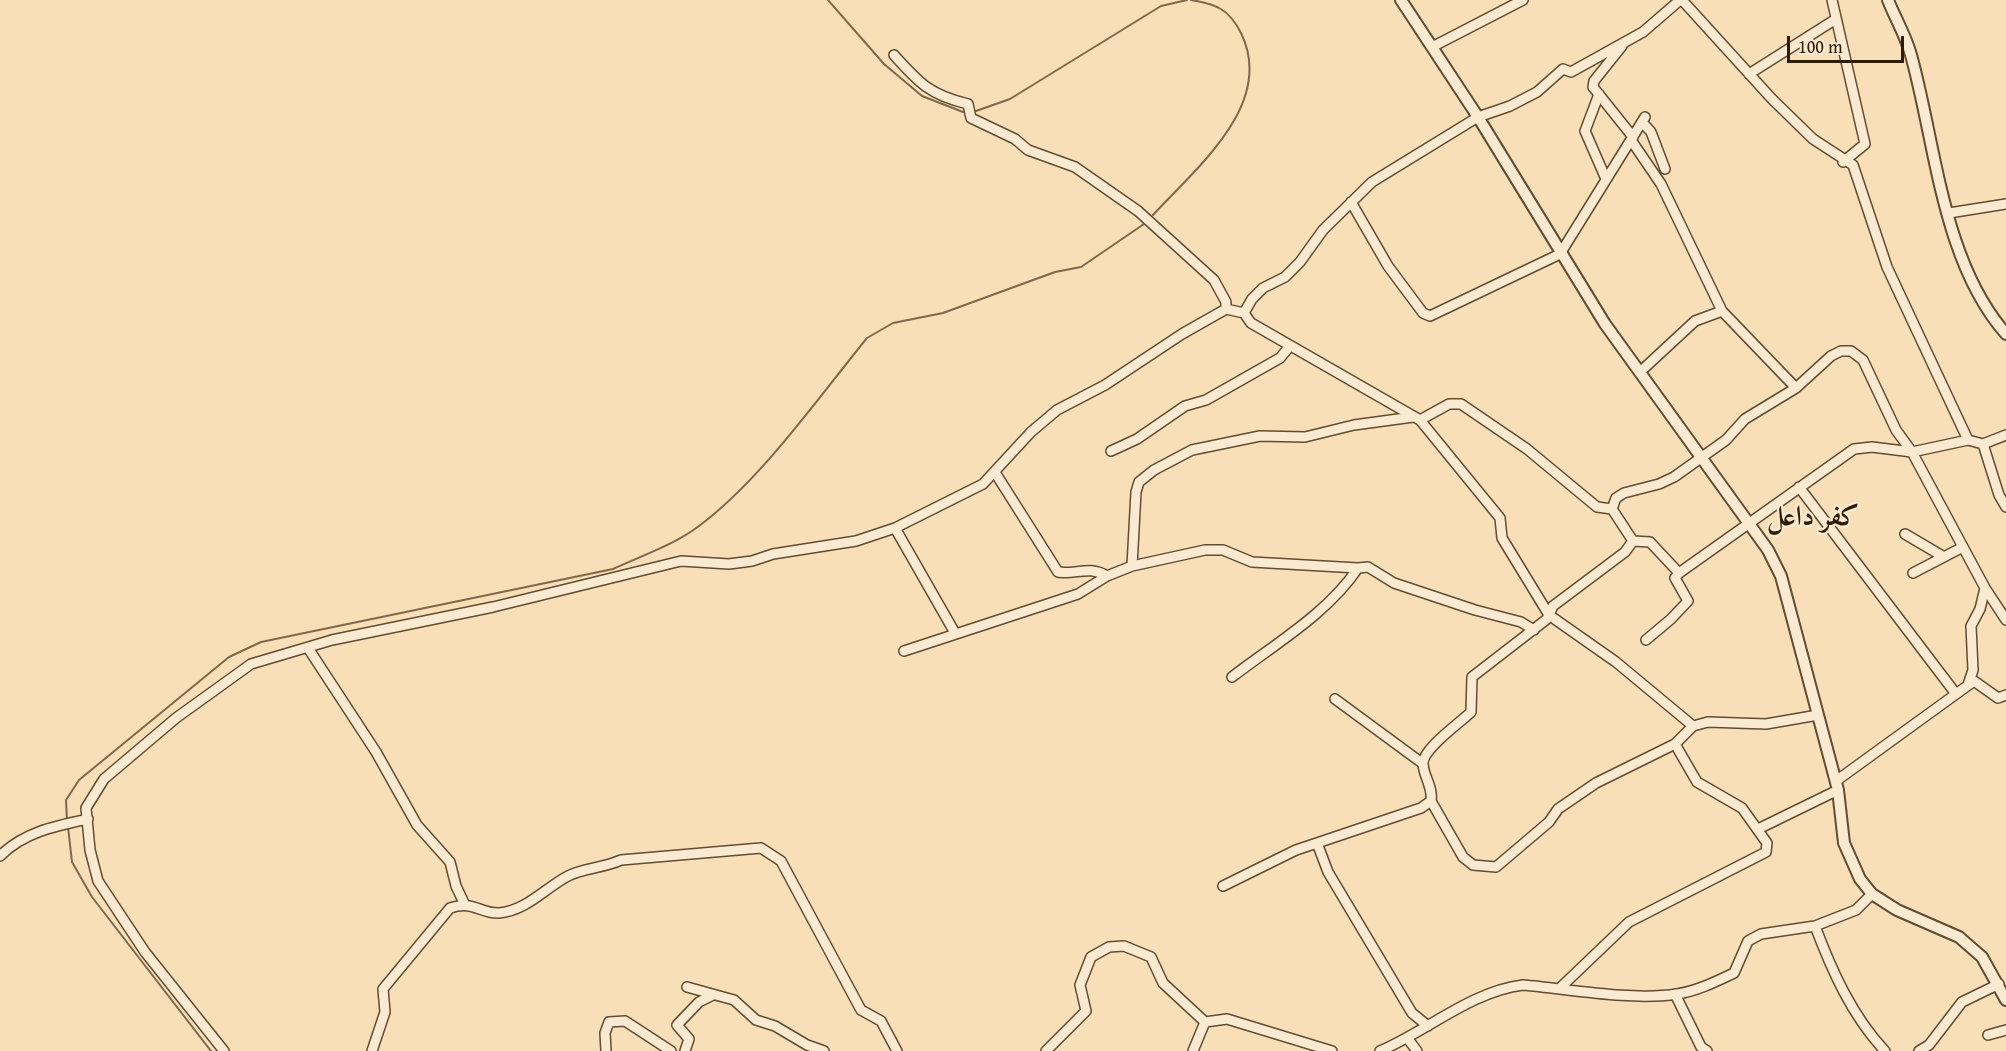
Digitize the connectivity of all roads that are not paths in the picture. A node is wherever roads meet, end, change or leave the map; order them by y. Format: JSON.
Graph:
{"nodes":[{"id":1,"x":1401,"y":0,"type":"edge"},
{"id":2,"x":1523,"y":0,"type":"edge"},
{"id":3,"x":1681,"y":0,"type":"edge"},
{"id":4,"x":1832,"y":0,"type":"edge"},
{"id":5,"x":1888,"y":0,"type":"edge"},
{"id":6,"x":1836,"y":19,"type":"junction"},
{"id":7,"x":1625,"y":41,"type":"junction"},
{"id":8,"x":1432,"y":47,"type":"junction"},
{"id":9,"x":894,"y":56,"type":"dead end"},
{"id":10,"x":1749,"y":74,"type":"junction"},
{"id":11,"x":1599,"y":94,"type":"junction"},
{"id":12,"x":1478,"y":117,"type":"junction"},
{"id":13,"x":1632,"y":138,"type":"junction"},
{"id":14,"x":1844,"y":162,"type":"junction"},
{"id":15,"x":1665,"y":169,"type":"dead end"},
{"id":16,"x":1606,"y":179,"type":"junction"},
{"id":17,"x":1352,"y":202,"type":"junction"},
{"id":18,"x":2006,"y":204,"type":"edge"},
{"id":19,"x":1949,"y":213,"type":"junction"},
{"id":20,"x":1560,"y":254,"type":"junction"},
{"id":21,"x":1226,"y":309,"type":"junction"},
{"id":22,"x":1722,"y":311,"type":"junction"},
{"id":23,"x":1244,"y":313,"type":"junction"},
{"id":24,"x":2006,"y":334,"type":"edge"},
{"id":25,"x":1290,"y":345,"type":"junction"},
{"id":26,"x":1640,"y":372,"type":"junction"},
{"id":27,"x":1796,"y":388,"type":"junction"},
{"id":28,"x":1417,"y":418,"type":"junction"},
{"id":29,"x":2006,"y":435,"type":"edge"},
{"id":30,"x":1968,"y":440,"type":"junction"},
{"id":31,"x":1983,"y":444,"type":"junction"},
{"id":32,"x":1111,"y":451,"type":"dead end"},
{"id":33,"x":1912,"y":452,"type":"junction"},
{"id":34,"x":1703,"y":457,"type":"junction"},
{"id":35,"x":996,"y":474,"type":"junction"},
{"id":36,"x":1799,"y":487,"type":"junction"},
{"id":37,"x":2006,"y":507,"type":"edge"},
{"id":38,"x":1612,"y":508,"type":"junction"},
{"id":39,"x":1750,"y":522,"type":"junction"},
{"id":40,"x":895,"y":528,"type":"junction"},
{"id":41,"x":1905,"y":534,"type":"dead end"},
{"id":42,"x":1633,"y":542,"type":"junction"},
{"id":43,"x":1963,"y":548,"type":"junction"},
{"id":44,"x":1944,"y":557,"type":"junction"},
{"id":45,"x":1132,"y":566,"type":"junction"},
{"id":46,"x":1358,"y":568,"type":"junction"},
{"id":47,"x":1679,"y":573,"type":"junction"},
{"id":48,"x":1913,"y":573,"type":"dead end"},
{"id":49,"x":1107,"y":576,"type":"junction"},
{"id":50,"x":1985,"y":588,"type":"junction"},
{"id":51,"x":1549,"y":615,"type":"junction"},
{"id":52,"x":2006,"y":620,"type":"edge"},
{"id":53,"x":1534,"y":630,"type":"junction"},
{"id":54,"x":955,"y":633,"type":"junction"},
{"id":55,"x":1646,"y":640,"type":"dead end"},
{"id":56,"x":308,"y":648,"type":"junction"},
{"id":57,"x":904,"y":651,"type":"dead end"},
{"id":58,"x":1232,"y":677,"type":"dead end"},
{"id":59,"x":1968,"y":685,"type":"junction"},
{"id":60,"x":1956,"y":693,"type":"junction"},
{"id":61,"x":2006,"y":695,"type":"edge"},
{"id":62,"x":1335,"y":699,"type":"dead end"},
{"id":63,"x":1818,"y":715,"type":"junction"},
{"id":64,"x":1693,"y":726,"type":"junction"},
{"id":65,"x":1675,"y":744,"type":"junction"},
{"id":66,"x":1422,"y":763,"type":"junction"},
{"id":67,"x":1837,"y":785,"type":"junction"},
{"id":68,"x":1431,"y":801,"type":"junction"},
{"id":69,"x":88,"y":819,"type":"junction"},
{"id":70,"x":1758,"y":829,"type":"junction"},
{"id":71,"x":1317,"y":843,"type":"junction"},
{"id":72,"x":0,"y":856,"type":"edge"},
{"id":73,"x":1223,"y":886,"type":"dead end"},
{"id":74,"x":1872,"y":894,"type":"junction"},
{"id":75,"x":464,"y":903,"type":"junction"},
{"id":76,"x":1815,"y":926,"type":"junction"},
{"id":77,"x":1999,"y":984,"type":"junction"},
{"id":78,"x":687,"y":987,"type":"dead end"},
{"id":79,"x":1560,"y":988,"type":"junction"},
{"id":80,"x":1675,"y":994,"type":"junction"},
{"id":81,"x":713,"y":995,"type":"junction"},
{"id":82,"x":2006,"y":1000,"type":"edge"},
{"id":83,"x":1205,"y":1022,"type":"junction"},
{"id":84,"x":1428,"y":1026,"type":"junction"},
{"id":85,"x":2006,"y":1030,"type":"edge"},
{"id":86,"x":1988,"y":1035,"type":"dead end"},
{"id":87,"x":1408,"y":1039,"type":"junction"},
{"id":88,"x":224,"y":1051,"type":"edge"},
{"id":89,"x":372,"y":1051,"type":"edge"},
{"id":90,"x":606,"y":1051,"type":"edge"},
{"id":91,"x":671,"y":1051,"type":"edge"},
{"id":92,"x":685,"y":1051,"type":"edge"},
{"id":93,"x":824,"y":1051,"type":"edge"},
{"id":94,"x":897,"y":1051,"type":"edge"},
{"id":95,"x":1046,"y":1051,"type":"edge"},
{"id":96,"x":1193,"y":1051,"type":"edge"},
{"id":97,"x":1332,"y":1051,"type":"edge"},
{"id":98,"x":1380,"y":1051,"type":"edge"},
{"id":99,"x":1417,"y":1051,"type":"edge"},
{"id":100,"x":1707,"y":1051,"type":"edge"},
{"id":101,"x":1885,"y":1051,"type":"edge"},
{"id":102,"x":1919,"y":1051,"type":"edge"}],
"edges":[{"from":1,"to":8,"type":"street"},
{"from":2,"to":8,"type":"street"},
{"from":3,"to":7,"type":"street"},
{"from":3,"to":10,"type":"street"},
{"from":4,"to":6,"type":"street"},
{"from":5,"to":19,"type":"street"},
{"from":6,"to":10,"type":"street"},
{"from":6,"to":14,"type":"street"},
{"from":7,"to":11,"type":"street"},
{"from":7,"to":12,"type":"street"},
{"from":8,"to":12,"type":"street"},
{"from":9,"to":21,"type":"street"},
{"from":10,"to":14,"type":"street"},
{"from":11,"to":13,"type":"street"},
{"from":11,"to":16,"type":"street"},
{"from":12,"to":17,"type":"street"},
{"from":12,"to":20,"type":"street"},
{"from":13,"to":15,"type":"street"},
{"from":13,"to":16,"type":"street"},
{"from":13,"to":22,"type":"street"},
{"from":14,"to":30,"type":"street"},
{"from":16,"to":20,"type":"street"},
{"from":17,"to":20,"type":"street"},
{"from":17,"to":23,"type":"street"},
{"from":18,"to":19,"type":"street"},
{"from":19,"to":24,"type":"street"},
{"from":20,"to":26,"type":"street"},
{"from":21,"to":23,"type":"street"},
{"from":21,"to":35,"type":"street"},
{"from":22,"to":26,"type":"street"},
{"from":22,"to":27,"type":"street"},
{"from":23,"to":25,"type":"street"},
{"from":25,"to":28,"type":"street"},
{"from":25,"to":32,"type":"street"},
{"from":26,"to":34,"type":"street"},
{"from":27,"to":33,"type":"street"},
{"from":27,"to":34,"type":"street"},
{"from":28,"to":38,"type":"street"},
{"from":28,"to":45,"type":"street"},
{"from":28,"to":51,"type":"street"},
{"from":29,"to":31,"type":"street"},
{"from":30,"to":31,"type":"street"},
{"from":30,"to":33,"type":"street"},
{"from":31,"to":37,"type":"street"},
{"from":33,"to":36,"type":"street"},
{"from":33,"to":43,"type":"street"},
{"from":34,"to":38,"type":"street"},
{"from":34,"to":39,"type":"street"},
{"from":35,"to":40,"type":"street"},
{"from":35,"to":49,"type":"street"},
{"from":36,"to":39,"type":"street"},
{"from":36,"to":60,"type":"street"},
{"from":38,"to":42,"type":"street"},
{"from":39,"to":47,"type":"street"},
{"from":39,"to":63,"type":"street"},
{"from":40,"to":54,"type":"street"},
{"from":40,"to":56,"type":"street"},
{"from":41,"to":44,"type":"street"},
{"from":42,"to":47,"type":"street"},
{"from":42,"to":51,"type":"street"},
{"from":43,"to":44,"type":"street"},
{"from":43,"to":50,"type":"street"},
{"from":44,"to":48,"type":"street"},
{"from":45,"to":46,"type":"street"},
{"from":45,"to":49,"type":"street"},
{"from":46,"to":53,"type":"street"},
{"from":46,"to":58,"type":"street"},
{"from":47,"to":55,"type":"street"},
{"from":49,"to":54,"type":"street"},
{"from":50,"to":52,"type":"street"},
{"from":50,"to":59,"type":"street"},
{"from":51,"to":53,"type":"street"},
{"from":51,"to":64,"type":"street"},
{"from":53,"to":66,"type":"street"},
{"from":54,"to":57,"type":"street"},
{"from":56,"to":69,"type":"street"},
{"from":56,"to":75,"type":"street"},
{"from":59,"to":60,"type":"street"},
{"from":59,"to":61,"type":"street"},
{"from":60,"to":67,"type":"street"},
{"from":62,"to":66,"type":"street"},
{"from":63,"to":64,"type":"street"},
{"from":63,"to":67,"type":"street"},
{"from":64,"to":65,"type":"street"},
{"from":65,"to":68,"type":"street"},
{"from":65,"to":70,"type":"street"},
{"from":66,"to":68,"type":"street"},
{"from":67,"to":70,"type":"street"},
{"from":67,"to":74,"type":"street"},
{"from":68,"to":71,"type":"street"},
{"from":69,"to":72,"type":"street"},
{"from":69,"to":88,"type":"street"},
{"from":70,"to":79,"type":"street"},
{"from":71,"to":73,"type":"street"},
{"from":71,"to":84,"type":"street"},
{"from":74,"to":76,"type":"street"},
{"from":74,"to":77,"type":"street"},
{"from":75,"to":89,"type":"street"},
{"from":75,"to":94,"type":"street"},
{"from":76,"to":80,"type":"street"},
{"from":76,"to":101,"type":"street"},
{"from":77,"to":82,"type":"street"},
{"from":77,"to":102,"type":"street"},
{"from":78,"to":81,"type":"street"},
{"from":79,"to":80,"type":"street"},
{"from":79,"to":84,"type":"street"},
{"from":80,"to":100,"type":"street"},
{"from":81,"to":92,"type":"street"},
{"from":81,"to":93,"type":"street"},
{"from":83,"to":95,"type":"street"},
{"from":83,"to":96,"type":"street"},
{"from":83,"to":97,"type":"street"},
{"from":84,"to":87,"type":"street"},
{"from":85,"to":86,"type":"street"},
{"from":87,"to":98,"type":"street"},
{"from":87,"to":99,"type":"street"},
{"from":90,"to":91,"type":"street"}]}
